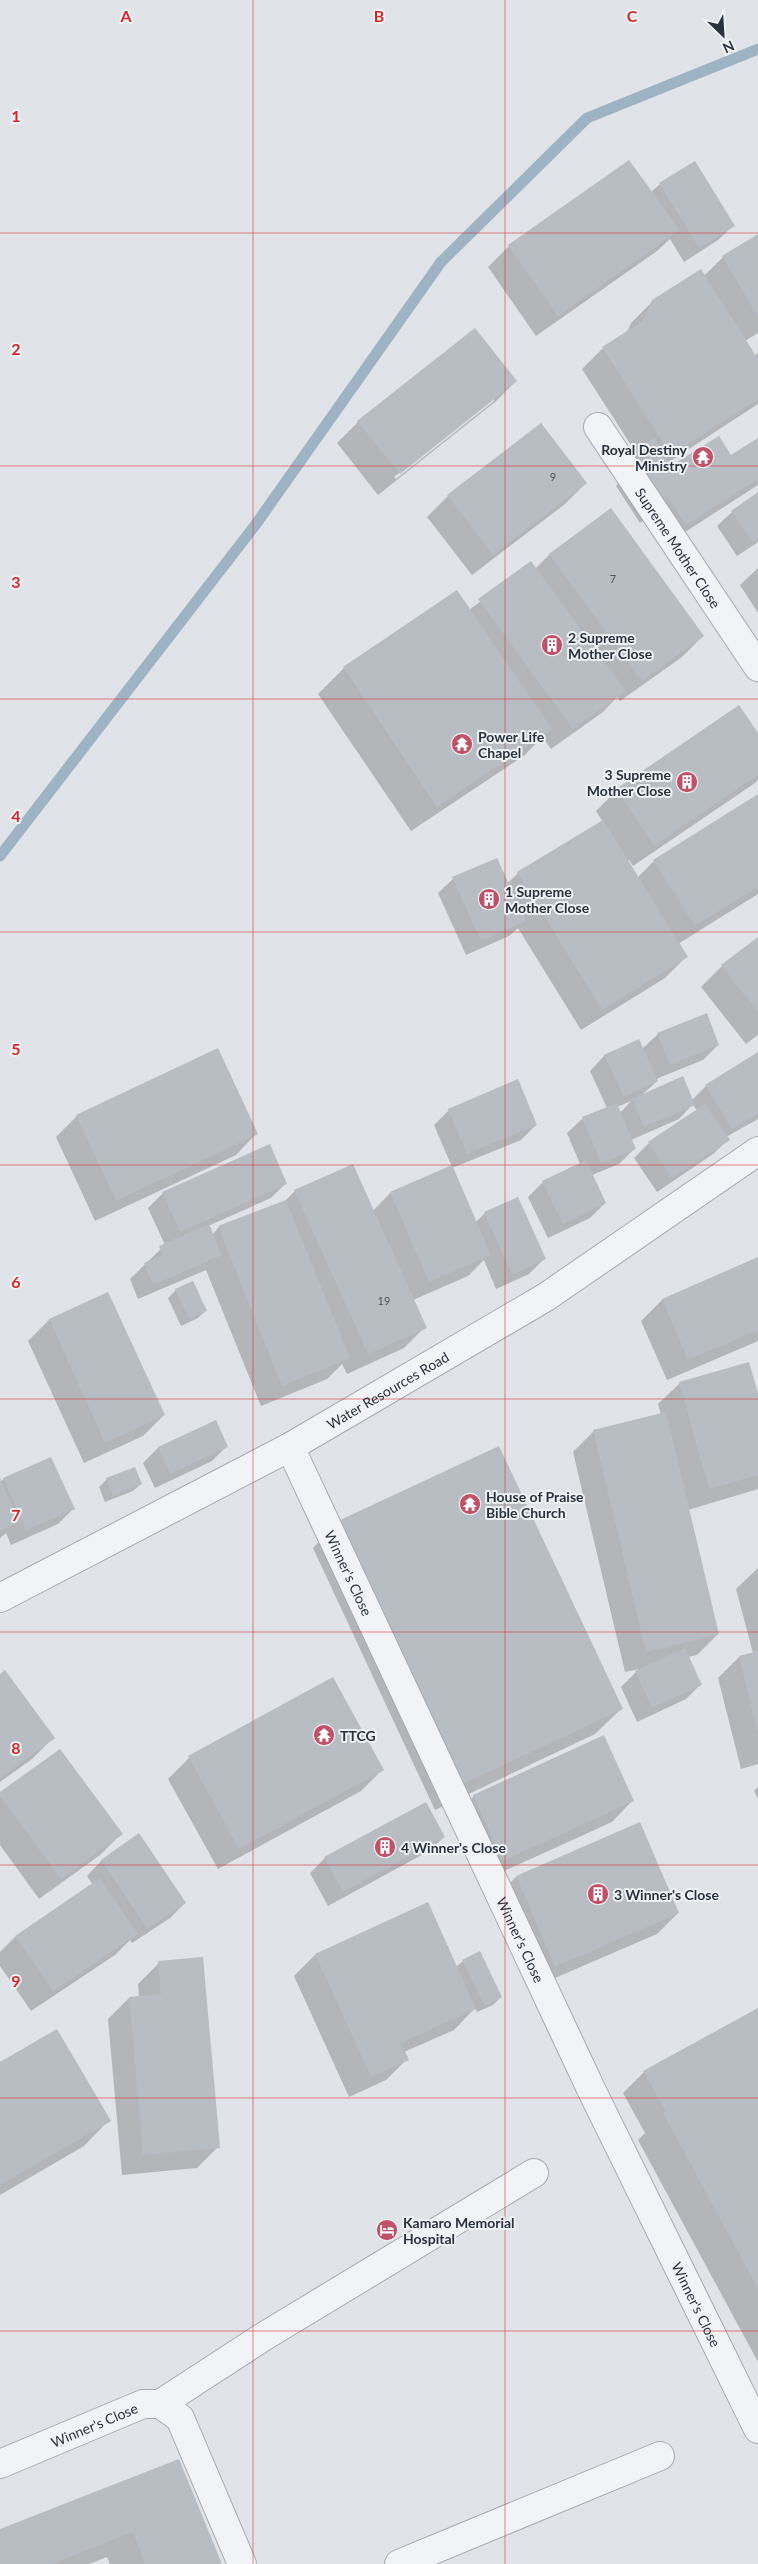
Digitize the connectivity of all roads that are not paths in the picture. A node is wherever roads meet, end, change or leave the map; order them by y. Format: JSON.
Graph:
{"nodes":[{"id":1,"x":598,"y":427,"type":"dead end"},
{"id":2,"x":758,"y":667,"type":"edge"},
{"id":3,"x":758,"y":1151,"type":"edge"},
{"id":4,"x":290,"y":1447,"type":"junction"},
{"id":5,"x":0,"y":1598,"type":"edge"},
{"id":6,"x":534,"y":2174,"type":"dead end"},
{"id":7,"x":160,"y":2404,"type":"junction"},
{"id":8,"x":758,"y":2429,"type":"edge"},
{"id":9,"x":660,"y":2456,"type":"dead end"},
{"id":10,"x":0,"y":2464,"type":"edge"},
{"id":11,"x":242,"y":2564,"type":"edge"},
{"id":12,"x":399,"y":2564,"type":"edge"}],
"edges":[{"from":1,"to":2,"type":"street","name":"Supreme Mother Close"},
{"from":3,"to":4,"type":"street","name":"Water Resources Road"},
{"from":4,"to":5,"type":"street","name":"Water Resources Road"},
{"from":4,"to":8,"type":"street","name":"Winner's Close"},
{"from":6,"to":7,"type":"street"},
{"from":7,"to":10,"type":"street","name":"Winner's Close"},
{"from":7,"to":11,"type":"street"},
{"from":9,"to":12,"type":"street"}]}
